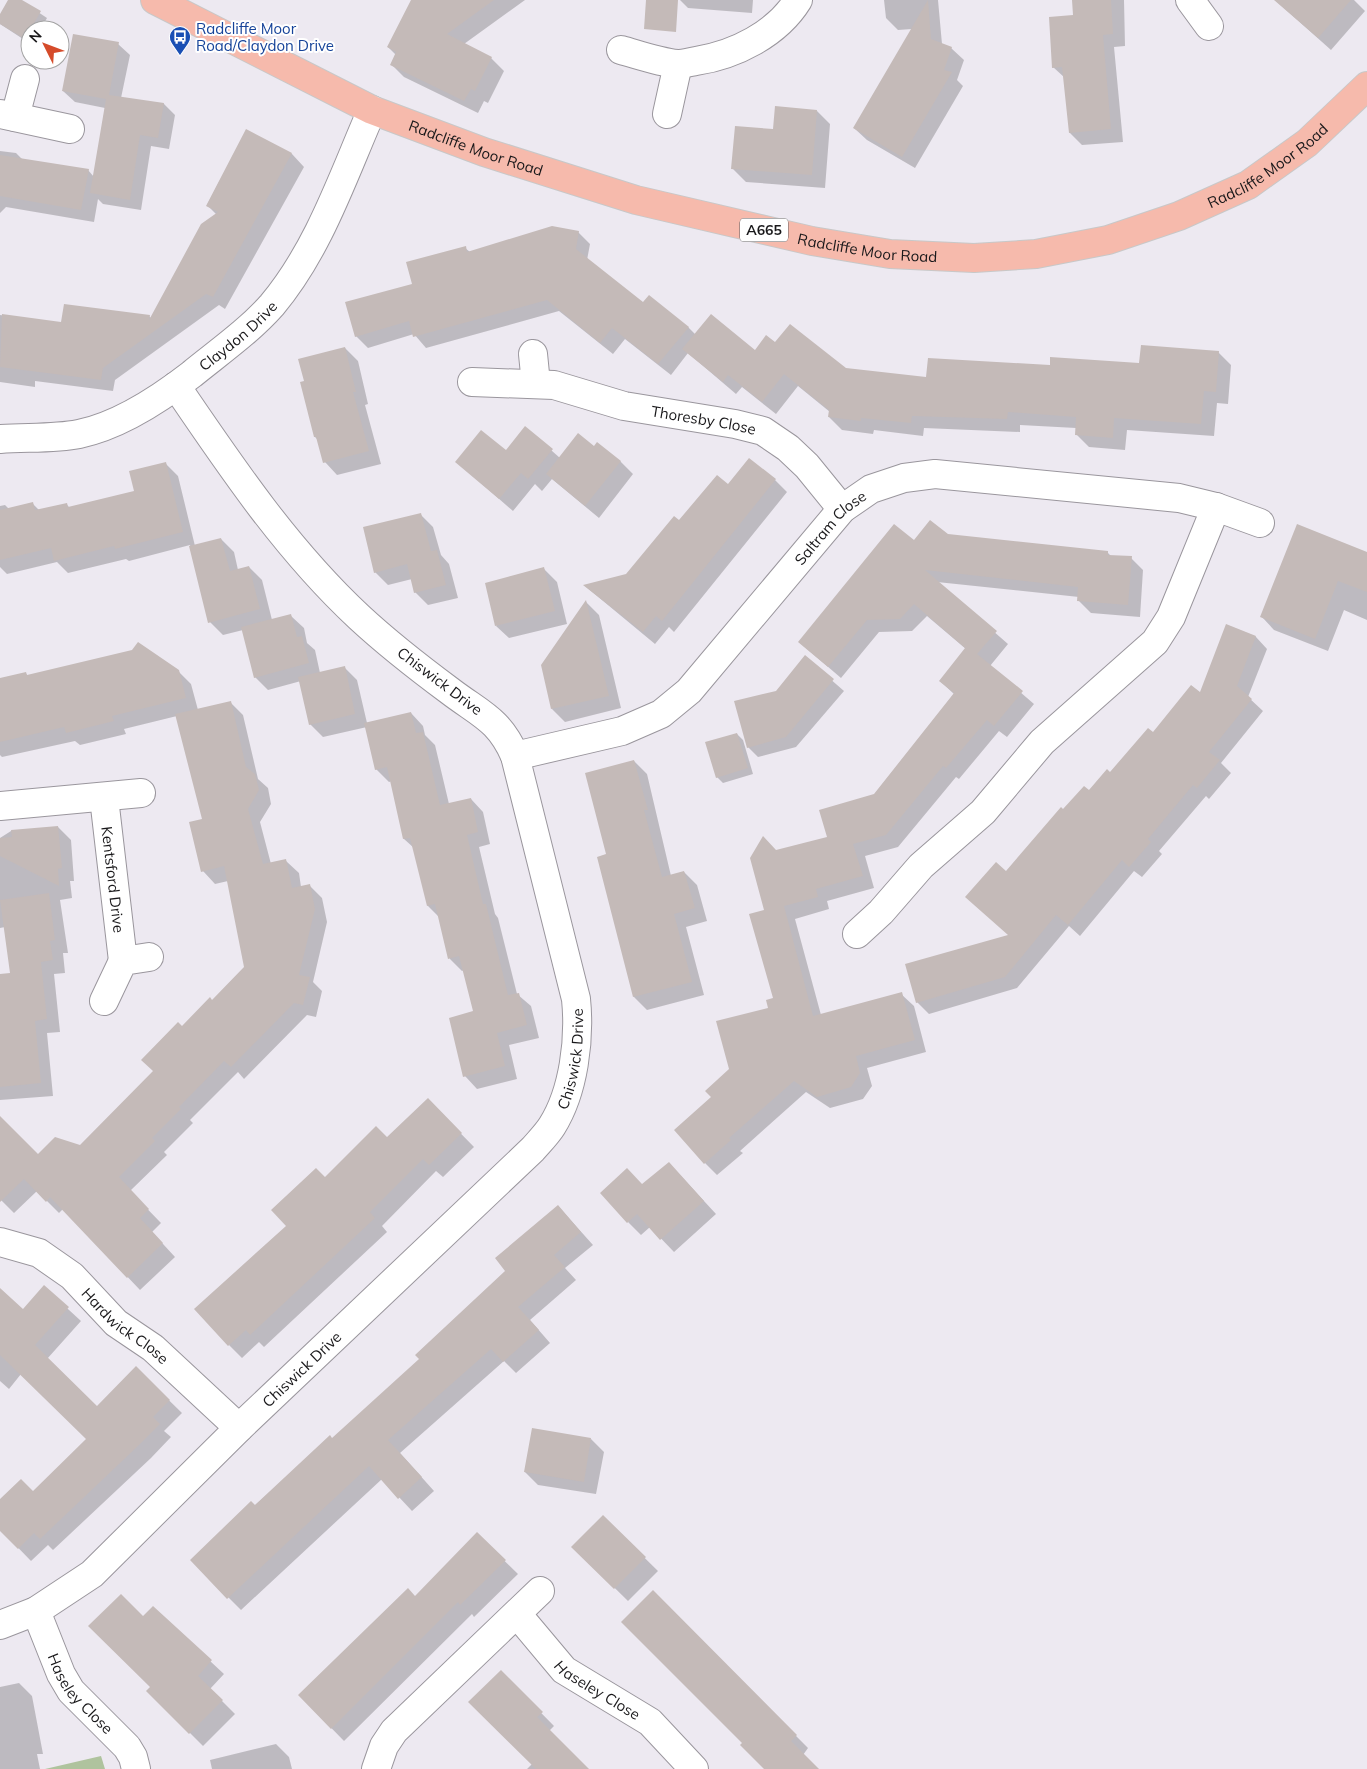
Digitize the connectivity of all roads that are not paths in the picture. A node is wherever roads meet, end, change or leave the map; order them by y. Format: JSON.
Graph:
{"nodes":[{"id":1,"x":155,"y":0,"type":"edge"},
{"id":2,"x":798,"y":0,"type":"edge"},
{"id":3,"x":1190,"y":0,"type":"edge"},
{"id":4,"x":1209,"y":26,"type":"dead end"},
{"id":5,"x":621,"y":50,"type":"dead end"},
{"id":6,"x":678,"y":64,"type":"junction"},
{"id":7,"x":25,"y":79,"type":"dead end"},
{"id":8,"x":1367,"y":86,"type":"edge"},
{"id":9,"x":372,"y":110,"type":"junction"},
{"id":10,"x":667,"y":114,"type":"dead end"},
{"id":11,"x":8,"y":115,"type":"edge"},
{"id":12,"x":70,"y":129,"type":"dead end"},
{"id":13,"x":533,"y":354,"type":"dead end"},
{"id":14,"x":472,"y":382,"type":"dead end"},
{"id":15,"x":536,"y":384,"type":"junction"},
{"id":16,"x":176,"y":386,"type":"junction"},
{"id":17,"x":0,"y":439,"type":"edge"},
{"id":18,"x":1216,"y":507,"type":"junction"},
{"id":19,"x":842,"y":510,"type":"junction"},
{"id":20,"x":1260,"y":523,"type":"dead end"},
{"id":21,"x":515,"y":756,"type":"junction"},
{"id":22,"x":141,"y":793,"type":"dead end"},
{"id":23,"x":104,"y":798,"type":"junction"},
{"id":24,"x":0,"y":806,"type":"edge"},
{"id":25,"x":857,"y":934,"type":"dead end"},
{"id":26,"x":104,"y":1001,"type":"dead end"},
{"id":27,"x":0,"y":1242,"type":"edge"},
{"id":28,"x":239,"y":1428,"type":"junction"},
{"id":29,"x":540,"y":1591,"type":"dead end"},
{"id":30,"x":36,"y":1611,"type":"junction"},
{"id":31,"x":517,"y":1614,"type":"junction"},
{"id":32,"x":0,"y":1625,"type":"edge"},
{"id":33,"x":686,"y":1766,"type":"edge"},
{"id":34,"x":136,"y":1769,"type":"edge"},
{"id":35,"x":376,"y":1769,"type":"edge"}],
"edges":[{"from":1,"to":9,"type":"main road","name":"Radcliffe Moor Road","number":"A665"},
{"from":2,"to":6,"type":"street"},
{"from":3,"to":4,"type":"street"},
{"from":5,"to":6,"type":"street"},
{"from":6,"to":10,"type":"street"},
{"from":7,"to":11,"type":"street"},
{"from":8,"to":9,"type":"main road","name":"Radcliffe Moor Road","number":"A665"},
{"from":9,"to":16,"type":"street","name":"Claydon Drive"},
{"from":11,"to":12,"type":"street"},
{"from":13,"to":15,"type":"street"},
{"from":14,"to":15,"type":"street","name":"Thoresby Close"},
{"from":15,"to":19,"type":"street","name":"Thoresby Close"},
{"from":16,"to":17,"type":"street","name":"Claydon Drive"},
{"from":16,"to":21,"type":"street","name":"Chiswick Drive"},
{"from":18,"to":19,"type":"street","name":"Saltram Close"},
{"from":18,"to":20,"type":"street","name":"Saltram Close"},
{"from":18,"to":25,"type":"street"},
{"from":19,"to":21,"type":"street","name":"Saltram Close"},
{"from":21,"to":28,"type":"street","name":"Chiswick Drive"},
{"from":22,"to":23,"type":"street"},
{"from":23,"to":24,"type":"street"},
{"from":23,"to":26,"type":"street","name":"Kentsford Drive"},
{"from":27,"to":28,"type":"street","name":"Hardwick Close"},
{"from":28,"to":30,"type":"street","name":"Chiswick Drive"},
{"from":29,"to":31,"type":"street"},
{"from":30,"to":32,"type":"street","name":"Chiswick Drive"},
{"from":30,"to":34,"type":"street","name":"Haseley Close"},
{"from":31,"to":33,"type":"street","name":"Haseley Close"},
{"from":31,"to":35,"type":"street"}]}
